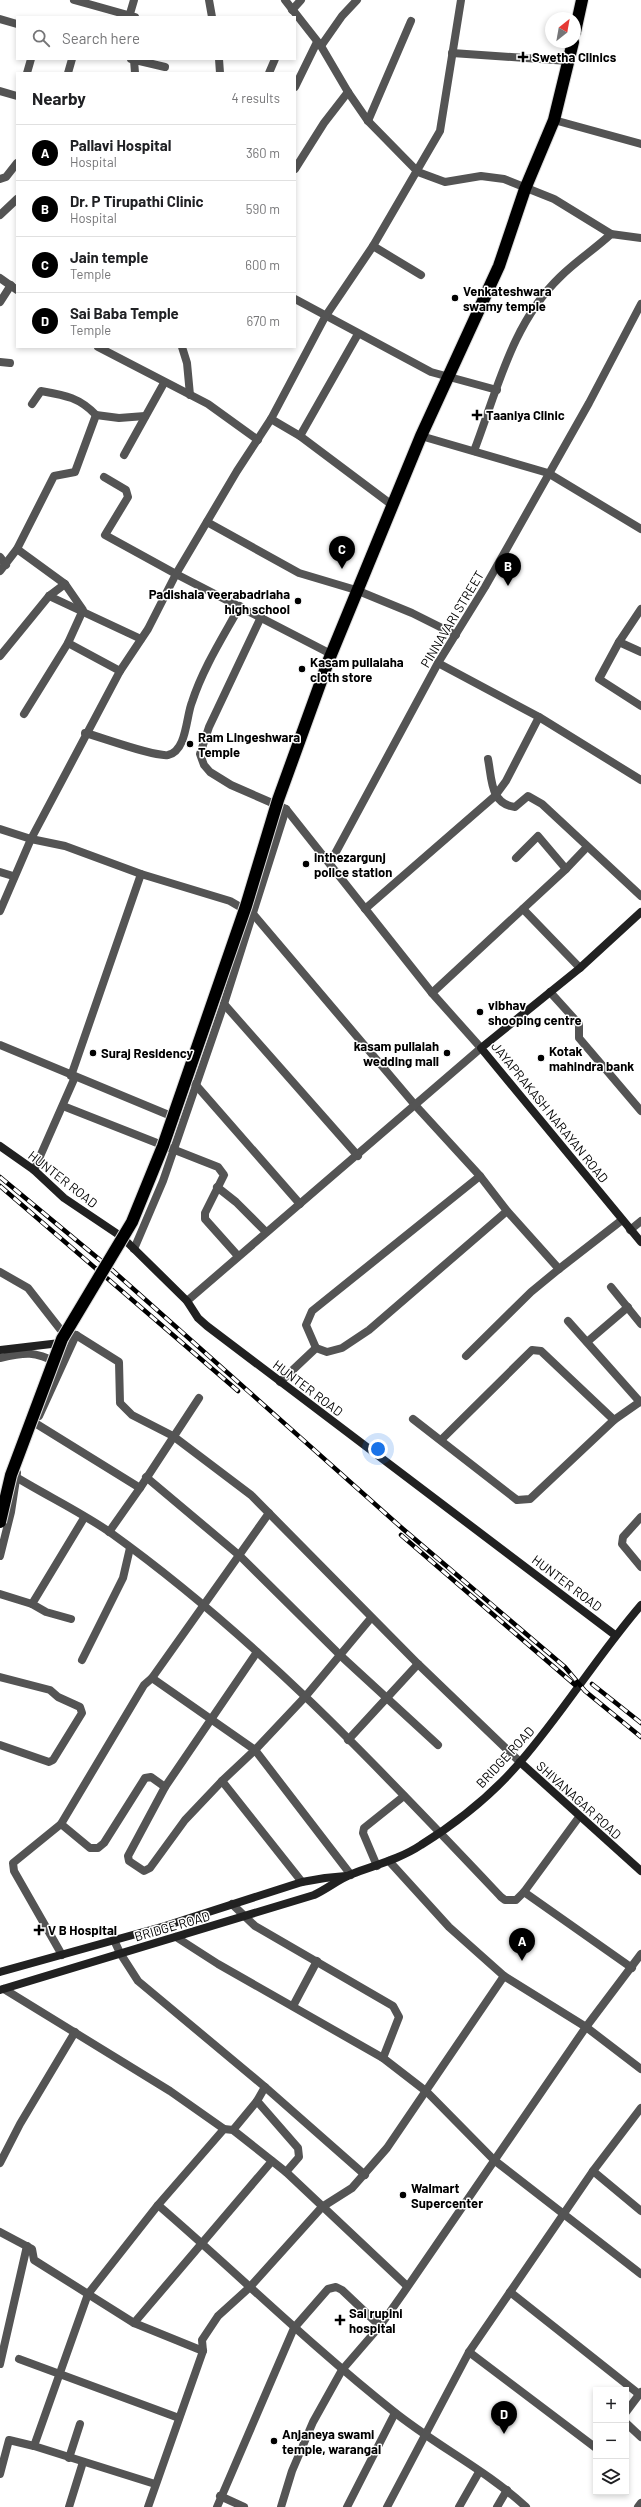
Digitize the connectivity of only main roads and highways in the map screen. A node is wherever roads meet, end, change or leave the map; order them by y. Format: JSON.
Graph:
{"nodes":[{"id":1,"x":582,"y":0,"type":"edge"},
{"id":2,"x":579,"y":12,"type":"edge"},
{"id":3,"x":571,"y":48,"type":"edge"},
{"id":4,"x":0,"y":1522,"type":"edge"}],
"edges":[{"from":1,"to":2,"type":"highway"},
{"from":3,"to":4,"type":"highway","bridge":true}]}
